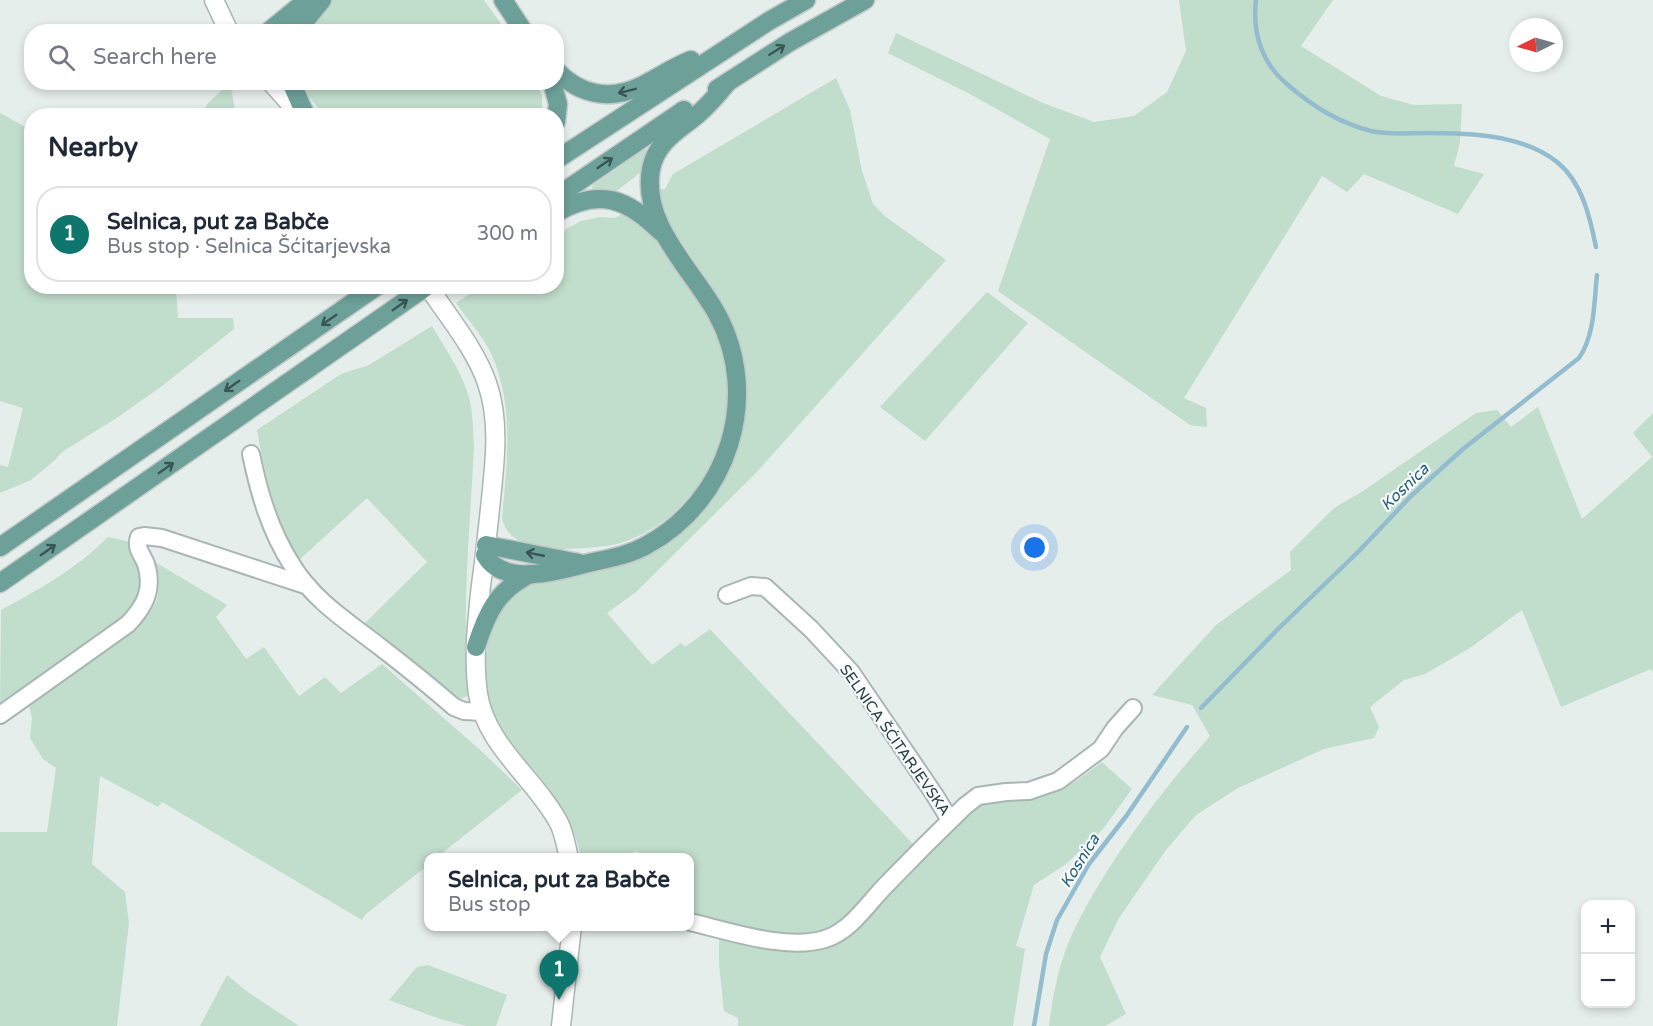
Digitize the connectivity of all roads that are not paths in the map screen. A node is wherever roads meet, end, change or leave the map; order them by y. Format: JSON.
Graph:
{"nodes":[{"id":1,"x":214,"y":0,"type":"edge"},
{"id":2,"x":307,"y":0,"type":"edge"},
{"id":3,"x":322,"y":0,"type":"edge"},
{"id":4,"x":503,"y":0,"type":"edge"},
{"id":5,"x":806,"y":0,"type":"edge"},
{"id":6,"x":865,"y":0,"type":"edge"},
{"id":7,"x":226,"y":24,"type":"edge"},
{"id":8,"x":278,"y":24,"type":"edge"},
{"id":9,"x":302,"y":24,"type":"edge"},
{"id":10,"x":519,"y":24,"type":"edge"},
{"id":11,"x":719,"y":54,"type":"junction"},
{"id":12,"x":564,"y":76,"type":"edge"},
{"id":13,"x":728,"y":82,"type":"junction"},
{"id":14,"x":277,"y":90,"type":"edge"},
{"id":15,"x":295,"y":90,"type":"edge"},
{"id":16,"x":554,"y":90,"type":"edge"},
{"id":17,"x":294,"y":108,"type":"edge"},
{"id":18,"x":302,"y":108,"type":"edge"},
{"id":19,"x":558,"y":108,"type":"edge"},
{"id":20,"x":564,"y":155,"type":"edge"},
{"id":21,"x":564,"y":192,"type":"edge"},
{"id":22,"x":564,"y":209,"type":"edge"},
{"id":23,"x":666,"y":237,"type":"junction"},
{"id":24,"x":365,"y":294,"type":"edge"},
{"id":25,"x":415,"y":294,"type":"edge"},
{"id":26,"x":432,"y":294,"type":"edge"},
{"id":27,"x":251,"y":454,"type":"dead end"},
{"id":28,"x":0,"y":547,"type":"edge"},
{"id":29,"x":485,"y":550,"type":"junction"},
{"id":30,"x":584,"y":564,"type":"junction"},
{"id":31,"x":531,"y":573,"type":"junction"},
{"id":32,"x":0,"y":583,"type":"edge"},
{"id":33,"x":308,"y":586,"type":"junction"},
{"id":34,"x":727,"y":595,"type":"dead end"},
{"id":35,"x":476,"y":647,"type":"junction"},
{"id":36,"x":1133,"y":708,"type":"dead end"},
{"id":37,"x":482,"y":712,"type":"junction"},
{"id":38,"x":0,"y":715,"type":"edge"},
{"id":39,"x":950,"y":820,"type":"junction"},
{"id":40,"x":568,"y":853,"type":"edge"},
{"id":41,"x":694,"y":923,"type":"edge"},
{"id":42,"x":572,"y":931,"type":"edge"},
{"id":43,"x":561,"y":1026,"type":"edge"}],
"edges":[{"from":1,"to":7,"type":"street"},
{"from":2,"to":8,"type":"main road"},
{"from":3,"to":9,"type":"main road"},
{"from":4,"to":10,"type":"main road"},
{"from":5,"to":11,"type":"main road"},
{"from":13,"to":6,"type":"main road","one_way":true},
{"from":11,"to":12,"type":"main road","one_way":true},
{"from":11,"to":20,"type":"main road"},
{"from":21,"to":13,"type":"main road","one_way":true},
{"from":13,"to":23,"type":"main road"},
{"from":14,"to":17,"type":"street"},
{"from":15,"to":18,"type":"main road"},
{"from":16,"to":19,"type":"main road"},
{"from":22,"to":23,"type":"main road"},
{"from":23,"to":30,"type":"main road"},
{"from":24,"to":28,"type":"main road","one_way":true},
{"from":32,"to":25,"type":"main road","one_way":true},
{"from":26,"to":29,"type":"street"},
{"from":27,"to":33,"type":"street"},
{"from":30,"to":29,"type":"main road","one_way":true},
{"from":29,"to":31,"type":"main road"},
{"from":29,"to":35,"type":"street"},
{"from":30,"to":31,"type":"main road"},
{"from":31,"to":35,"type":"main road"},
{"from":33,"to":37,"type":"street"},
{"from":33,"to":38,"type":"street"},
{"from":34,"to":39,"type":"street","name":"SELNICA ŠĆITARJEVSKA"},
{"from":35,"to":37,"type":"street"},
{"from":36,"to":39,"type":"street","name":"SELNICA ŠĆITARJEVSKA"},
{"from":37,"to":40,"type":"street"},
{"from":39,"to":41,"type":"street","name":"SELNICA ŠĆITARJEVSKA"},
{"from":42,"to":43,"type":"street"}]}
